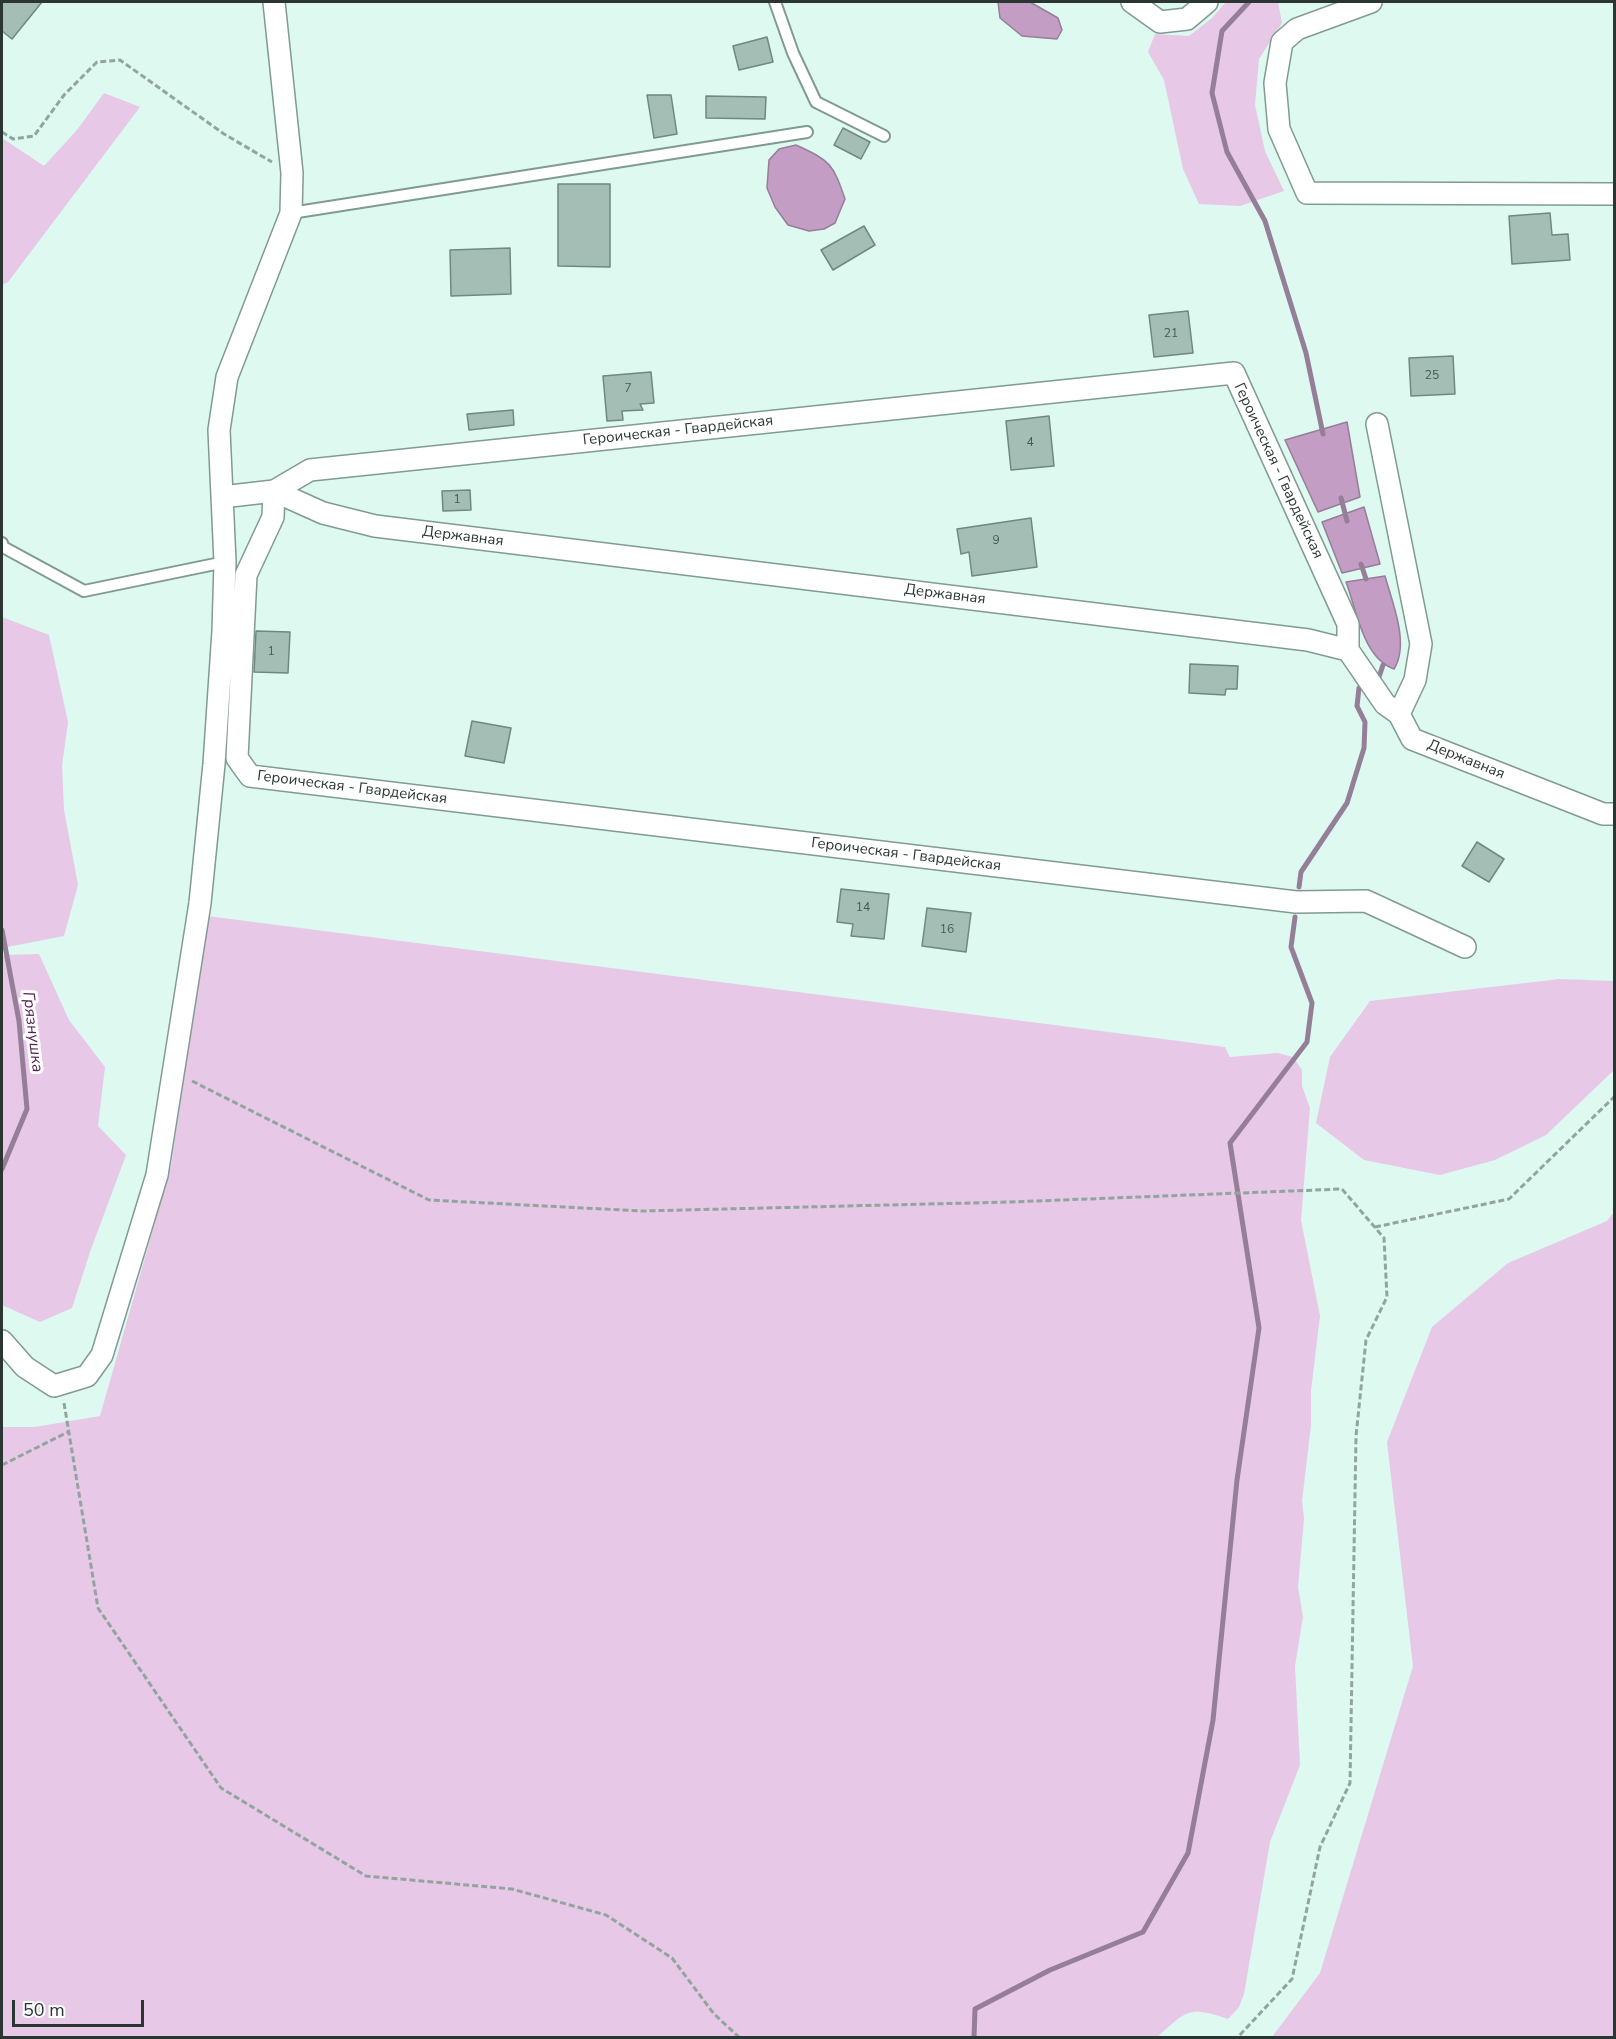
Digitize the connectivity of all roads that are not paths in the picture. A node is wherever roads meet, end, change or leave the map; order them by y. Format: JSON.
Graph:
{"nodes":[{"id":1,"x":274,"y":2,"type":"edge"},
{"id":2,"x":775,"y":2,"type":"edge"},
{"id":3,"x":1132,"y":2,"type":"edge"},
{"id":4,"x":1207,"y":2,"type":"edge"},
{"id":5,"x":1371,"y":2,"type":"edge"},
{"id":6,"x":807,"y":132,"type":"dead end"},
{"id":7,"x":884,"y":136,"type":"dead end"},
{"id":8,"x":1614,"y":194,"type":"edge"},
{"id":9,"x":291,"y":213,"type":"junction"},
{"id":10,"x":1377,"y":424,"type":"dead end"},
{"id":11,"x":274,"y":491,"type":"junction"},
{"id":12,"x":222,"y":498,"type":"junction"},
{"id":13,"x":2,"y":543,"type":"edge"},
{"id":14,"x":225,"y":562,"type":"junction"},
{"id":15,"x":1348,"y":650,"type":"junction"},
{"id":16,"x":1399,"y":714,"type":"junction"},
{"id":17,"x":1614,"y":814,"type":"edge"},
{"id":18,"x":1465,"y":946,"type":"dead end"},
{"id":19,"x":2,"y":1341,"type":"edge"}],
"edges":[{"from":1,"to":9,"type":"street"},
{"from":2,"to":7,"type":"lane"},
{"from":3,"to":4,"type":"street"},
{"from":5,"to":8,"type":"street"},
{"from":6,"to":9,"type":"lane"},
{"from":9,"to":12,"type":"street"},
{"from":10,"to":16,"type":"street"},
{"from":11,"to":12,"type":"street"},
{"from":11,"to":15,"type":"street","name":"Державная"},
{"from":11,"to":15,"type":"street","name":"Героическая - Гвардейская"},
{"from":11,"to":18,"type":"street","name":"Героическая - Гвардейская"},
{"from":12,"to":14,"type":"street"},
{"from":13,"to":14,"type":"lane"},
{"from":14,"to":19,"type":"street"},
{"from":15,"to":16,"type":"street","name":"Державная"},
{"from":16,"to":17,"type":"street","name":"Державная"}]}
